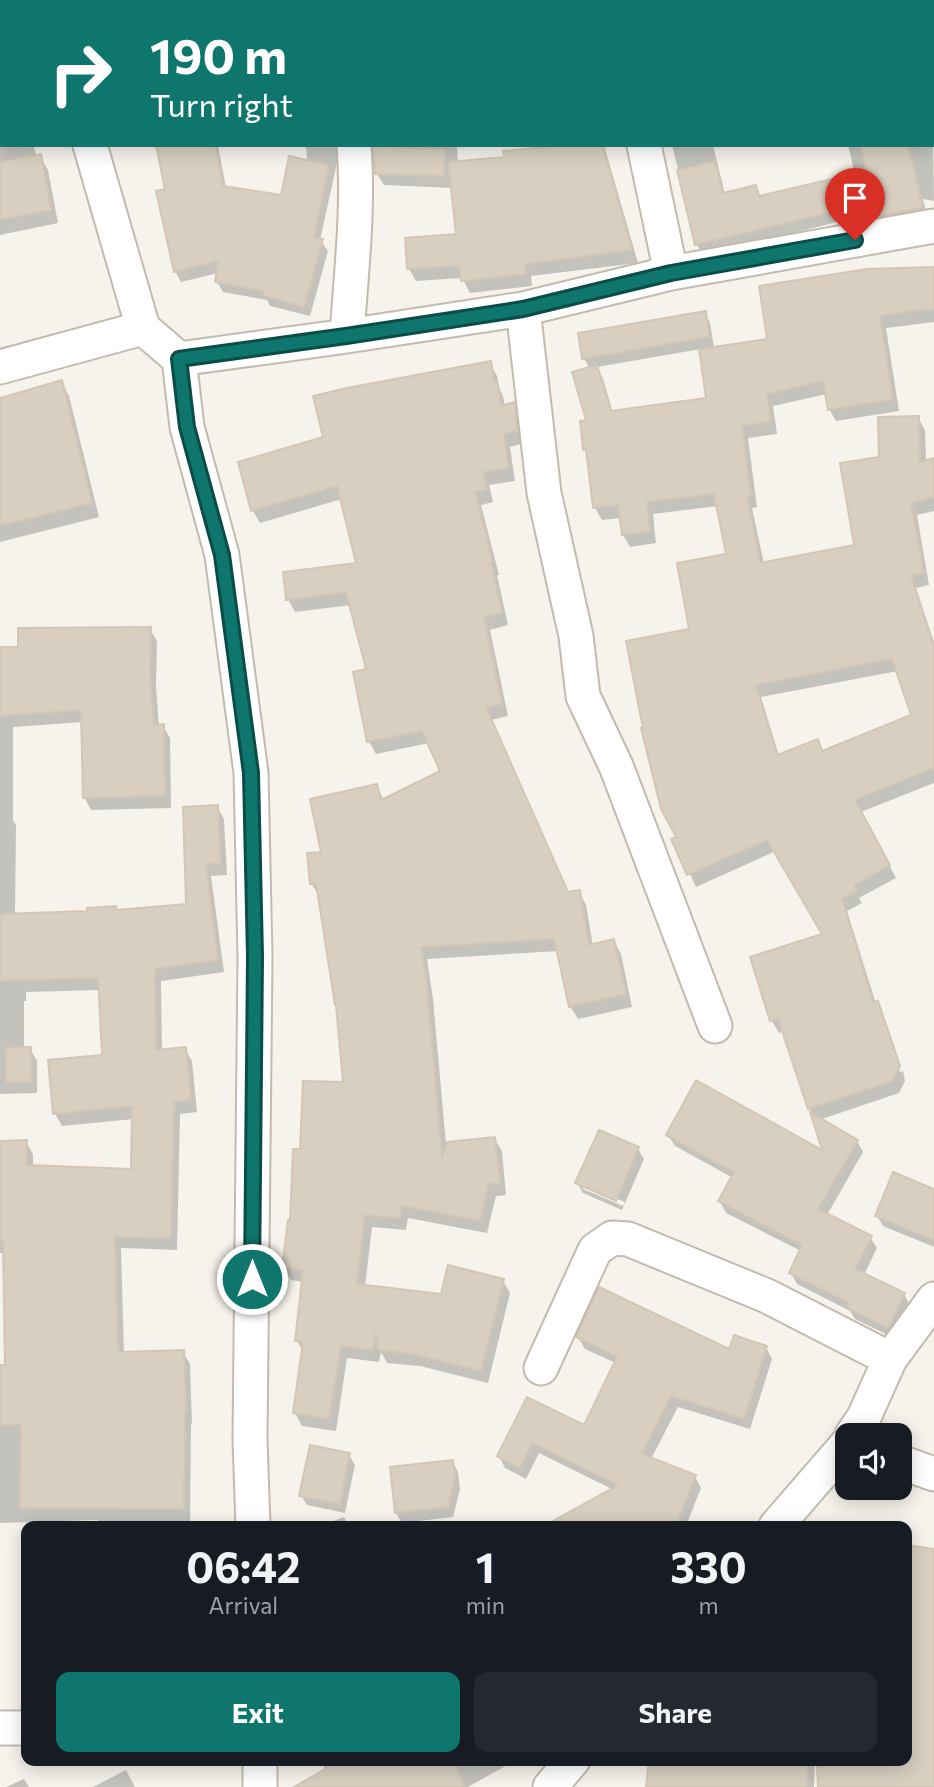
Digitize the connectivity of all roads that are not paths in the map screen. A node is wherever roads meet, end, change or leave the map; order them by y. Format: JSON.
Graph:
{"nodes":[{"id":1,"x":91,"y":147,"type":"edge"},
{"id":2,"x":354,"y":147,"type":"edge"},
{"id":3,"x":644,"y":147,"type":"edge"},
{"id":4,"x":934,"y":226,"type":"edge"},
{"id":5,"x":671,"y":273,"type":"junction"},
{"id":6,"x":523,"y":309,"type":"junction"},
{"id":7,"x":143,"y":328,"type":"junction"},
{"id":8,"x":346,"y":336,"type":"junction"},
{"id":9,"x":179,"y":359,"type":"junction"},
{"id":10,"x":0,"y":367,"type":"edge"},
{"id":11,"x":715,"y":1026,"type":"dead end"},
{"id":12,"x":934,"y":1299,"type":"edge"},
{"id":13,"x":890,"y":1359,"type":"junction"},
{"id":14,"x":541,"y":1368,"type":"dead end"},
{"id":15,"x":860,"y":1423,"type":"edge"},
{"id":16,"x":835,"y":1458,"type":"edge"},
{"id":17,"x":912,"y":1466,"type":"edge"},
{"id":18,"x":934,"y":1474,"type":"edge"},
{"id":19,"x":253,"y":1521,"type":"edge"},
{"id":20,"x":780,"y":1521,"type":"edge"},
{"id":21,"x":0,"y":1728,"type":"edge"},
{"id":22,"x":21,"y":1728,"type":"edge"},
{"id":23,"x":260,"y":1766,"type":"edge"},
{"id":24,"x":568,"y":1766,"type":"edge"},
{"id":25,"x":260,"y":1787,"type":"edge"},
{"id":26,"x":550,"y":1787,"type":"edge"}],
"edges":[{"from":1,"to":7,"type":"street"},
{"from":2,"to":8,"type":"street"},
{"from":3,"to":5,"type":"street"},
{"from":4,"to":5,"type":"street"},
{"from":5,"to":6,"type":"street"},
{"from":6,"to":8,"type":"street"},
{"from":6,"to":11,"type":"street"},
{"from":7,"to":9,"type":"street"},
{"from":7,"to":10,"type":"street"},
{"from":8,"to":9,"type":"street"},
{"from":9,"to":19,"type":"street"},
{"from":12,"to":13,"type":"street"},
{"from":13,"to":14,"type":"street"},
{"from":13,"to":15,"type":"street"},
{"from":16,"to":20,"type":"street"},
{"from":17,"to":18,"type":"street"},
{"from":21,"to":22,"type":"street"},
{"from":23,"to":25,"type":"street"},
{"from":24,"to":26,"type":"street"}]}
